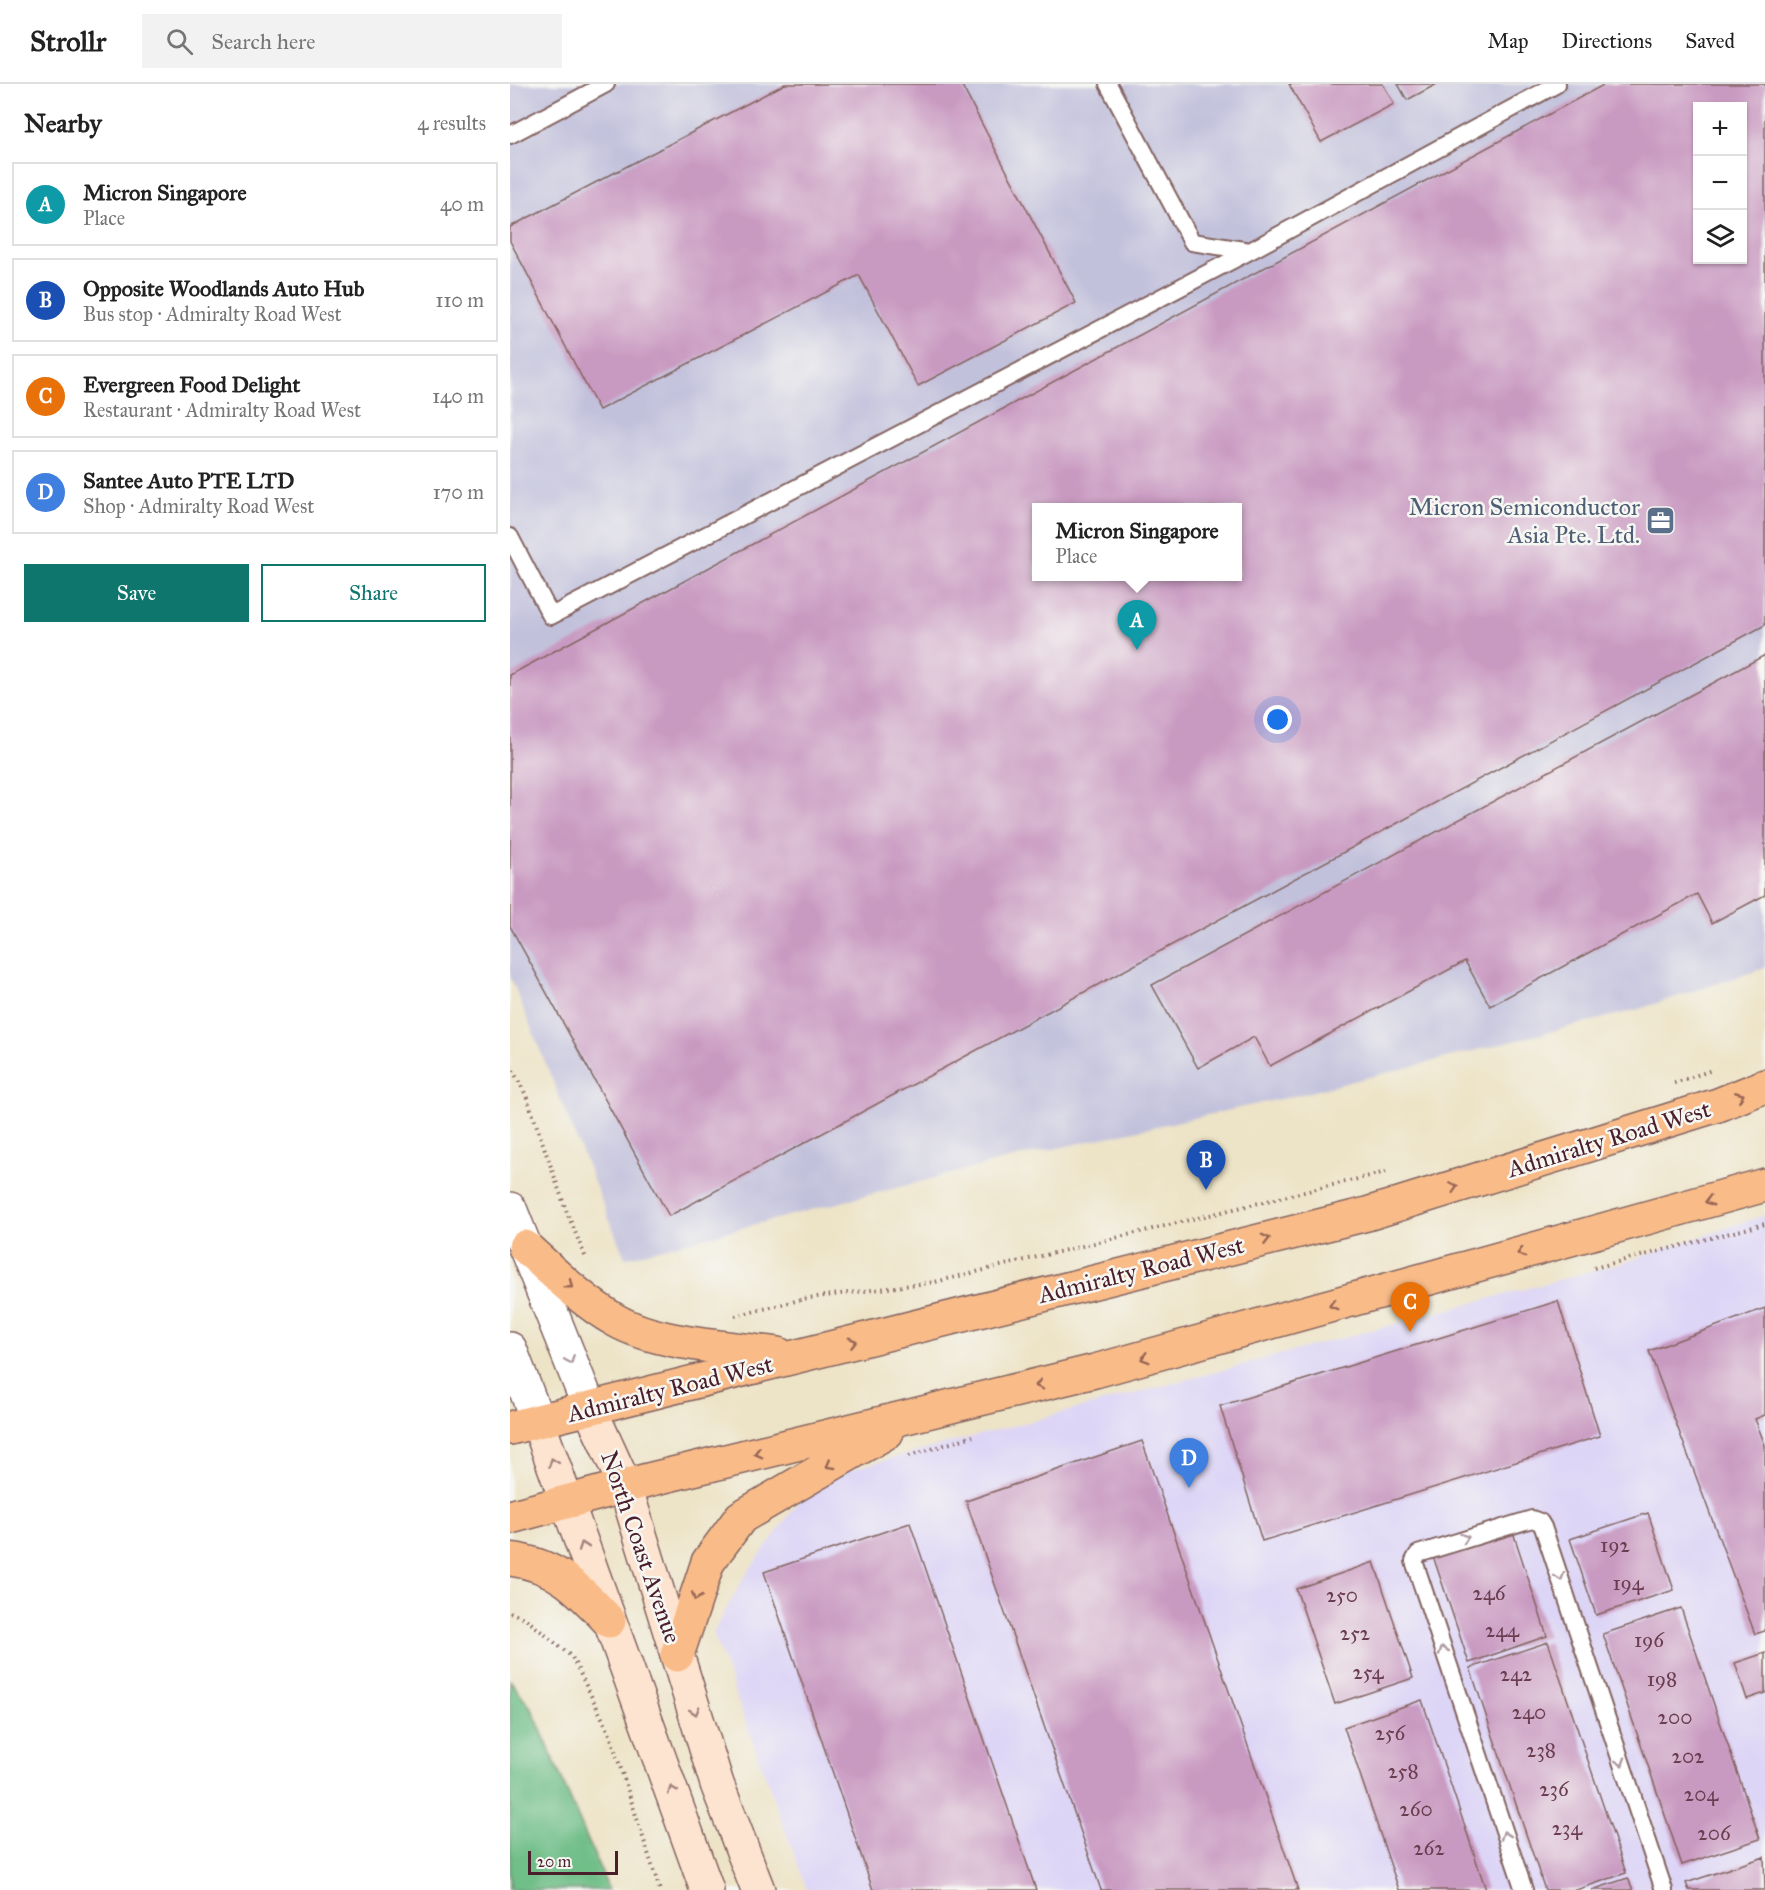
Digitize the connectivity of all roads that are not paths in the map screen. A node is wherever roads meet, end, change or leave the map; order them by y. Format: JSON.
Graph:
{"nodes":[{"id":1,"x":606,"y":84,"type":"edge"},
{"id":2,"x":1108,"y":84,"type":"edge"},
{"id":3,"x":1557,"y":84,"type":"edge"},
{"id":4,"x":510,"y":135,"type":"edge"},
{"id":5,"x":1250,"y":251,"type":"junction"},
{"id":6,"x":510,"y":537,"type":"edge"},
{"id":7,"x":1765,"y":1086,"type":"edge"},
{"id":8,"x":1765,"y":1185,"type":"edge"},
{"id":9,"x":510,"y":1209,"type":"edge"},
{"id":10,"x":525,"y":1247,"type":"junction"},
{"id":11,"x":510,"y":1349,"type":"edge"},
{"id":12,"x":796,"y":1356,"type":"junction"},
{"id":13,"x":590,"y":1409,"type":"junction"},
{"id":14,"x":917,"y":1414,"type":"junction"},
{"id":15,"x":524,"y":1425,"type":"edge"},
{"id":16,"x":625,"y":1486,"type":"junction"},
{"id":17,"x":568,"y":1502,"type":"junction"},
{"id":18,"x":510,"y":1517,"type":"edge"},
{"id":19,"x":510,"y":1558,"type":"edge"},
{"id":20,"x":609,"y":1621,"type":"junction"},
{"id":21,"x":677,"y":1655,"type":"junction"},
{"id":22,"x":707,"y":1890,"type":"edge"},
{"id":23,"x":758,"y":1890,"type":"edge"},
{"id":24,"x":1524,"y":1890,"type":"edge"},
{"id":25,"x":1664,"y":1890,"type":"edge"}],
"edges":[{"from":1,"to":4,"type":"lane"},
{"from":2,"to":5,"type":"lane"},
{"from":3,"to":5,"type":"lane"},
{"from":5,"to":6,"type":"lane"},
{"from":12,"to":7,"type":"main road","name":"Admiralty Road West","one_way":true},
{"from":8,"to":14,"type":"main road","one_way":true},
{"from":9,"to":10,"type":"street","name":"North Coast Avenue"},
{"from":10,"to":12,"type":"main road","one_way":true},
{"from":10,"to":13,"type":"street","name":"North Coast Avenue","one_way":true},
{"from":11,"to":15,"type":"street"},
{"from":12,"to":13,"type":"main road","name":"Admiralty Road West"},
{"from":13,"to":15,"type":"main road","name":"Admiralty Road West"},
{"from":13,"to":16,"type":"main road","name":"North Coast Avenue"},
{"from":14,"to":16,"type":"main road","one_way":true},
{"from":14,"to":21,"type":"main road","one_way":true},
{"from":17,"to":15,"type":"main road","one_way":true},
{"from":16,"to":17,"type":"main road"},
{"from":16,"to":21,"type":"main road","name":"North Coast Avenue"},
{"from":17,"to":18,"type":"main road"},
{"from":20,"to":17,"type":"main road","one_way":true},
{"from":19,"to":20,"type":"main road"},
{"from":22,"to":20,"type":"main road","one_way":true},
{"from":21,"to":23,"type":"main road","name":"North Coast Avenue","one_way":true},
{"from":24,"to":25,"type":"lane","one_way":true}]}
